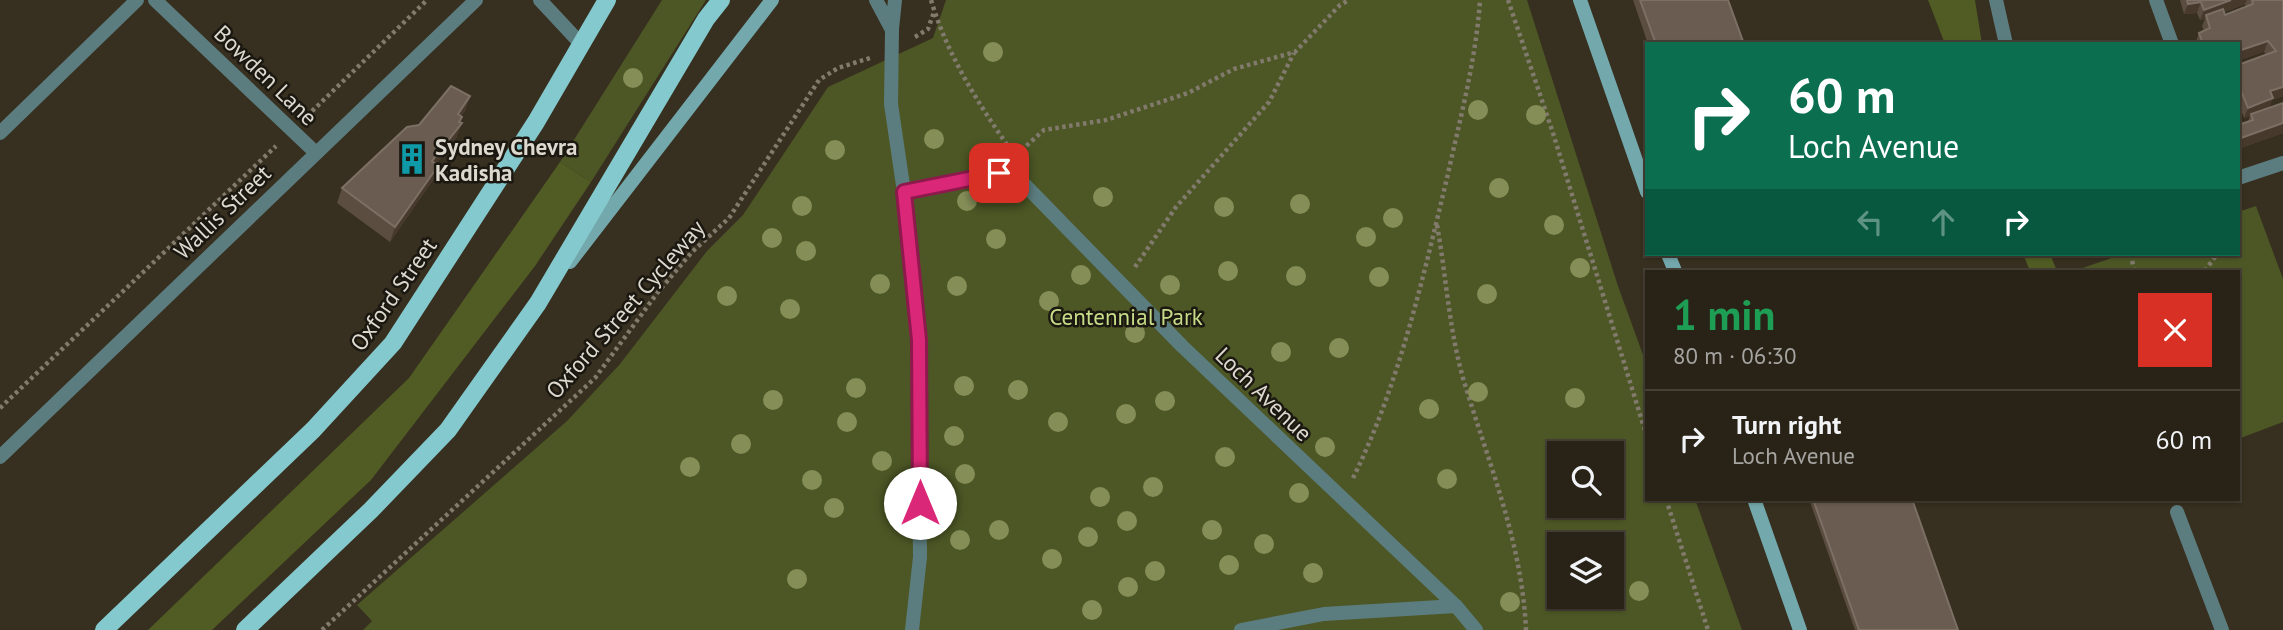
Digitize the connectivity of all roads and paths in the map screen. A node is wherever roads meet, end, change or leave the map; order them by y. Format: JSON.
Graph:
{"nodes":[{"id":1,"x":137,"y":0,"type":"edge"},
{"id":2,"x":155,"y":0,"type":"edge"},
{"id":3,"x":427,"y":0,"type":"edge"},
{"id":4,"x":476,"y":0,"type":"edge"},
{"id":5,"x":540,"y":0,"type":"edge"},
{"id":6,"x":607,"y":0,"type":"edge"},
{"id":7,"x":721,"y":0,"type":"edge"},
{"id":8,"x":772,"y":0,"type":"edge"},
{"id":9,"x":876,"y":0,"type":"edge"},
{"id":10,"x":895,"y":0,"type":"edge"},
{"id":11,"x":931,"y":0,"type":"edge"},
{"id":12,"x":1349,"y":0,"type":"edge"},
{"id":13,"x":1480,"y":0,"type":"edge"},
{"id":14,"x":1508,"y":0,"type":"edge"},
{"id":15,"x":1580,"y":0,"type":"edge"},
{"id":16,"x":1996,"y":0,"type":"edge"},
{"id":17,"x":2156,"y":0,"type":"edge"},
{"id":18,"x":934,"y":12,"type":"junction"},
{"id":19,"x":892,"y":30,"type":"junction"},
{"id":20,"x":915,"y":37,"type":"dead end"},
{"id":21,"x":2006,"y":42,"type":"edge"},
{"id":22,"x":2171,"y":42,"type":"edge"},
{"id":23,"x":581,"y":44,"type":"junction"},
{"id":24,"x":1295,"y":52,"type":"junction"},
{"id":25,"x":871,"y":58,"type":"dead end"},
{"id":26,"x":291,"y":130,"type":"junction"},
{"id":27,"x":0,"y":133,"type":"edge"},
{"id":28,"x":316,"y":153,"type":"junction"},
{"id":29,"x":2283,"y":163,"type":"edge"},
{"id":30,"x":2240,"y":177,"type":"edge"},
{"id":31,"x":1645,"y":186,"type":"edge"},
{"id":32,"x":904,"y":192,"type":"junction"},
{"id":33,"x":1436,"y":221,"type":"junction"},
{"id":34,"x":1123,"y":286,"type":"junction"},
{"id":35,"x":538,"y":303,"type":"junction"},
{"id":36,"x":0,"y":408,"type":"edge"},
{"id":37,"x":1645,"y":431,"type":"edge"},
{"id":38,"x":0,"y":457,"type":"edge"},
{"id":39,"x":1342,"y":499,"type":"junction"},
{"id":40,"x":1667,"y":501,"type":"edge"},
{"id":41,"x":1755,"y":501,"type":"edge"},
{"id":42,"x":2177,"y":512,"type":"dead end"},
{"id":43,"x":1455,"y":606,"type":"junction"},
{"id":44,"x":104,"y":630,"type":"edge"},
{"id":45,"x":245,"y":630,"type":"edge"},
{"id":46,"x":323,"y":630,"type":"edge"},
{"id":47,"x":912,"y":630,"type":"edge"},
{"id":48,"x":1241,"y":630,"type":"edge"},
{"id":49,"x":1476,"y":630,"type":"edge"},
{"id":50,"x":1526,"y":630,"type":"edge"},
{"id":51,"x":1708,"y":630,"type":"edge"},
{"id":52,"x":1800,"y":630,"type":"edge"},
{"id":53,"x":2222,"y":630,"type":"edge"}],
"edges":[{"from":1,"to":27,"type":"street"},
{"from":2,"to":26,"type":"street","name":"Bowden Lane"},
{"from":3,"to":26,"type":"path","name":"Wallis Street"},
{"from":4,"to":28,"type":"street","name":"Wallis Street"},
{"from":5,"to":23,"type":"street"},
{"from":6,"to":23,"type":"main road","name":"Oxford Street"},
{"from":7,"to":35,"type":"main road"},
{"from":8,"to":35,"type":"main road"},
{"from":9,"to":19,"type":"street"},
{"from":10,"to":19,"type":"street"},
{"from":11,"to":18,"type":"path"},
{"from":12,"to":24,"type":"path"},
{"from":13,"to":33,"type":"path"},
{"from":14,"to":37,"type":"path"},
{"from":15,"to":31,"type":"main road"},
{"from":16,"to":21,"type":"street"},
{"from":17,"to":22,"type":"street"},
{"from":18,"to":20,"type":"path"},
{"from":18,"to":24,"type":"path"},
{"from":19,"to":32,"type":"street"},
{"from":23,"to":44,"type":"main road","name":"Oxford Street"},
{"from":24,"to":34,"type":"path"},
{"from":25,"to":46,"type":"path","name":"Oxford Street Cycleway"},
{"from":26,"to":28,"type":"street","name":"Bowden Lane"},
{"from":26,"to":36,"type":"path","name":"Wallis Street"},
{"from":28,"to":38,"type":"street","name":"Wallis Street"},
{"from":29,"to":30,"type":"street"},
{"from":32,"to":34,"type":"street","name":"Loch Avenue"},
{"from":32,"to":47,"type":"street"},
{"from":33,"to":39,"type":"path"},
{"from":33,"to":50,"type":"path"},
{"from":34,"to":39,"type":"street","name":"Loch Avenue"},
{"from":35,"to":45,"type":"main road"},
{"from":39,"to":43,"type":"street","name":"Loch Avenue"},
{"from":40,"to":51,"type":"path"},
{"from":41,"to":52,"type":"main road"},
{"from":42,"to":53,"type":"street"},
{"from":43,"to":48,"type":"street"},
{"from":43,"to":49,"type":"street","name":"Loch Avenue"}]}
